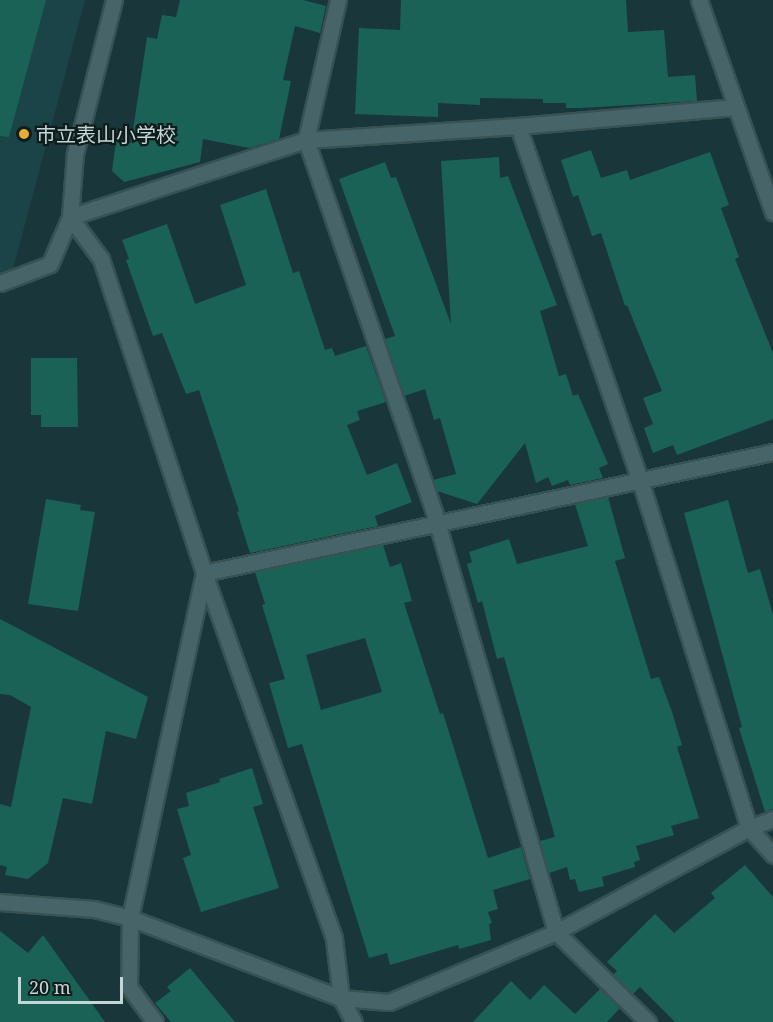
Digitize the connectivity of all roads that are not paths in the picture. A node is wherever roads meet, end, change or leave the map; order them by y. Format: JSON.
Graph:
{"nodes":[{"id":1,"x":114,"y":0,"type":"edge"},
{"id":2,"x":338,"y":0,"type":"edge"},
{"id":3,"x":699,"y":0,"type":"edge"},
{"id":4,"x":735,"y":107,"type":"junction"},
{"id":5,"x":518,"y":126,"type":"junction"},
{"id":6,"x":306,"y":140,"type":"junction"},
{"id":7,"x":773,"y":213,"type":"edge"},
{"id":8,"x":70,"y":217,"type":"junction"},
{"id":9,"x":0,"y":283,"type":"edge"},
{"id":10,"x":773,"y":452,"type":"edge"},
{"id":11,"x":640,"y":480,"type":"junction"},
{"id":12,"x":437,"y":523,"type":"junction"},
{"id":13,"x":204,"y":573,"type":"junction"},
{"id":14,"x":773,"y":819,"type":"edge"},
{"id":15,"x":749,"y":828,"type":"junction"},
{"id":16,"x":773,"y":855,"type":"edge"},
{"id":17,"x":0,"y":902,"type":"edge"},
{"id":18,"x":130,"y":918,"type":"junction"},
{"id":19,"x":556,"y":932,"type":"junction"},
{"id":20,"x":341,"y":998,"type":"junction"},
{"id":21,"x":155,"y":1022,"type":"edge"},
{"id":22,"x":354,"y":1022,"type":"edge"},
{"id":23,"x":648,"y":1022,"type":"edge"}],
"edges":[{"from":1,"to":8,"type":"street"},
{"from":2,"to":6,"type":"street"},
{"from":3,"to":4,"type":"street"},
{"from":4,"to":5,"type":"street"},
{"from":4,"to":7,"type":"street"},
{"from":5,"to":6,"type":"street"},
{"from":5,"to":11,"type":"street"},
{"from":6,"to":8,"type":"street"},
{"from":6,"to":12,"type":"street"},
{"from":8,"to":9,"type":"street"},
{"from":8,"to":13,"type":"street"},
{"from":10,"to":11,"type":"street"},
{"from":11,"to":12,"type":"street"},
{"from":11,"to":15,"type":"street"},
{"from":12,"to":13,"type":"street"},
{"from":12,"to":19,"type":"street"},
{"from":13,"to":18,"type":"street"},
{"from":13,"to":20,"type":"street"},
{"from":14,"to":15,"type":"street"},
{"from":15,"to":16,"type":"street"},
{"from":15,"to":19,"type":"street"},
{"from":17,"to":18,"type":"street"},
{"from":18,"to":20,"type":"street"},
{"from":18,"to":21,"type":"street"},
{"from":19,"to":20,"type":"street"},
{"from":19,"to":23,"type":"street"},
{"from":20,"to":22,"type":"street"}]}
